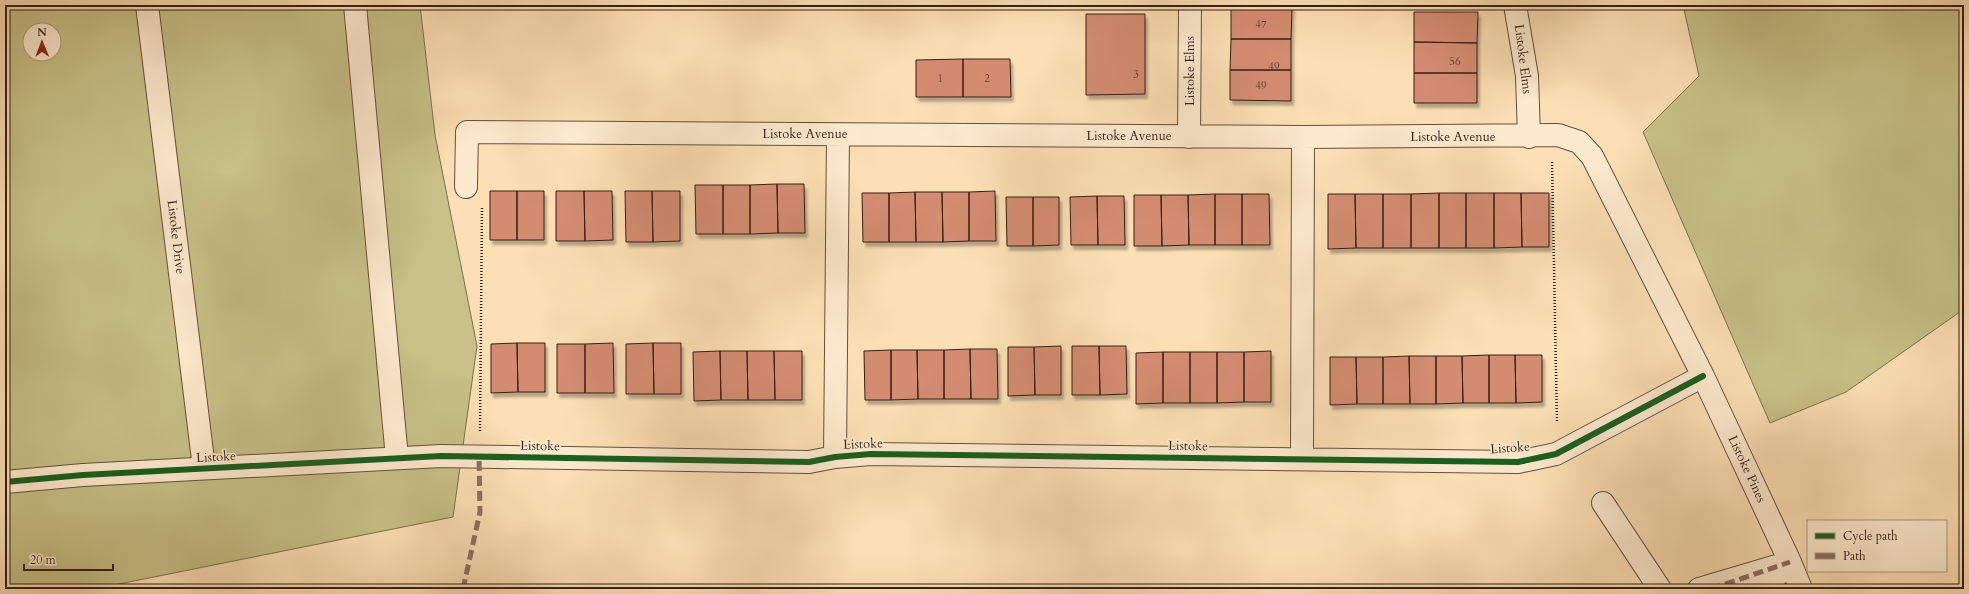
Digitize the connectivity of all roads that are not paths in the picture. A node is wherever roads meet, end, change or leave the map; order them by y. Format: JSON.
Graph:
{"nodes":[{"id":1,"x":147,"y":5,"type":"edge"},
{"id":2,"x":355,"y":5,"type":"edge"},
{"id":3,"x":1190,"y":5,"type":"edge"},
{"id":4,"x":1515,"y":5,"type":"edge"},
{"id":5,"x":838,"y":135,"type":"junction"},
{"id":6,"x":1189,"y":136,"type":"junction"},
{"id":7,"x":1529,"y":136,"type":"junction"},
{"id":8,"x":1303,"y":138,"type":"junction"},
{"id":9,"x":466,"y":187,"type":"road end"},
{"id":10,"x":1703,"y":376,"type":"junction"},
{"id":11,"x":835,"y":457,"type":"junction"},
{"id":12,"x":396,"y":458,"type":"junction"},
{"id":13,"x":1302,"y":458,"type":"junction"},
{"id":14,"x":204,"y":468,"type":"junction"},
{"id":15,"x":5,"y":482,"type":"edge"},
{"id":16,"x":1603,"y":503,"type":"dead end"},
{"id":17,"x":1790,"y":562,"type":"junction"},
{"id":18,"x":1660,"y":589,"type":"edge"},
{"id":19,"x":1699,"y":589,"type":"edge"},
{"id":20,"x":1764,"y":589,"type":"edge"},
{"id":21,"x":1801,"y":589,"type":"edge"}],
"edges":[{"from":1,"to":14,"type":"street","name":"Listoke Drive"},
{"from":2,"to":12,"type":"street"},
{"from":3,"to":6,"type":"street","name":"Listoke Elms"},
{"from":4,"to":7,"type":"street","name":"Listoke Elms"},
{"from":5,"to":6,"type":"street","name":"Listoke Avenue"},
{"from":5,"to":9,"type":"street","name":"Listoke Avenue"},
{"from":5,"to":11,"type":"street","name":"Listoke"},
{"from":6,"to":8,"type":"street","name":"Listoke Avenue"},
{"from":7,"to":8,"type":"street","name":"Listoke Avenue"},
{"from":7,"to":10,"type":"street","name":"Listoke Avenue"},
{"from":8,"to":13,"type":"street"},
{"from":10,"to":13,"type":"street","name":"Listoke"},
{"from":10,"to":17,"type":"street","name":"Listoke Pines"},
{"from":11,"to":12,"type":"street","name":"Listoke"},
{"from":11,"to":13,"type":"street","name":"Listoke"},
{"from":12,"to":14,"type":"street","name":"Listoke"},
{"from":14,"to":15,"type":"street","name":"Listoke"},
{"from":16,"to":18,"type":"street"},
{"from":17,"to":19,"type":"street"},
{"from":17,"to":20,"type":"street"},
{"from":17,"to":21,"type":"street","name":"Listoke Pines"}]}
